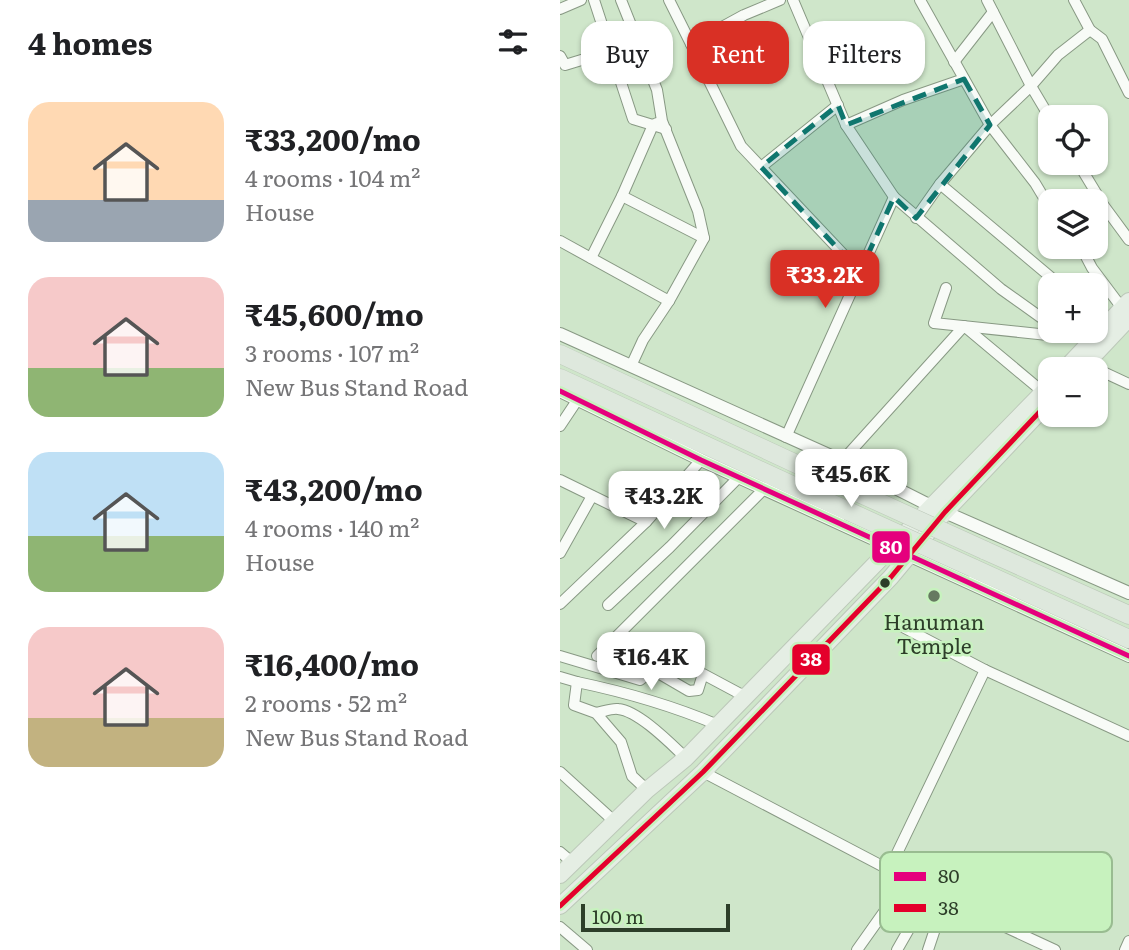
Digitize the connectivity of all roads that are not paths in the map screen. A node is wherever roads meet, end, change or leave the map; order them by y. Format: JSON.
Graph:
{"nodes":[{"id":1,"x":581,"y":0,"type":"edge"},
{"id":2,"x":594,"y":0,"type":"edge"},
{"id":3,"x":621,"y":0,"type":"edge"},
{"id":4,"x":669,"y":0,"type":"edge"},
{"id":5,"x":780,"y":0,"type":"edge"},
{"id":6,"x":793,"y":0,"type":"edge"},
{"id":7,"x":920,"y":0,"type":"edge"},
{"id":8,"x":987,"y":0,"type":"edge"},
{"id":9,"x":1073,"y":0,"type":"edge"},
{"id":10,"x":560,"y":9,"type":"edge"},
{"id":11,"x":993,"y":12,"type":"junction"},
{"id":12,"x":601,"y":21,"type":"edge"},
{"id":13,"x":733,"y":21,"type":"edge"},
{"id":14,"x":1090,"y":30,"type":"junction"},
{"id":15,"x":687,"y":36,"type":"edge"},
{"id":16,"x":581,"y":58,"type":"edge"},
{"id":17,"x":954,"y":62,"type":"junction"},
{"id":18,"x":562,"y":63,"type":"edge"},
{"id":19,"x":964,"y":79,"type":"junction"},
{"id":20,"x":622,"y":84,"type":"edge"},
{"id":21,"x":711,"y":84,"type":"edge"},
{"id":22,"x":1031,"y":86,"type":"junction"},
{"id":23,"x":1129,"y":93,"type":"edge"},
{"id":24,"x":838,"y":105,"type":"junction"},
{"id":25,"x":1042,"y":105,"type":"edge"},
{"id":26,"x":660,"y":125,"type":"junction"},
{"id":27,"x":846,"y":125,"type":"junction"},
{"id":28,"x":990,"y":125,"type":"junction"},
{"id":29,"x":761,"y":167,"type":"junction"},
{"id":30,"x":1085,"y":175,"type":"edge"},
{"id":31,"x":940,"y":184,"type":"junction"},
{"id":32,"x":1039,"y":189,"type":"edge"},
{"id":33,"x":622,"y":196,"type":"junction"},
{"id":34,"x":894,"y":197,"type":"junction"},
{"id":35,"x":916,"y":218,"type":"junction"},
{"id":36,"x":704,"y":238,"type":"junction"},
{"id":37,"x":1129,"y":240,"type":"edge"},
{"id":38,"x":560,"y":241,"type":"edge"},
{"id":39,"x":591,"y":258,"type":"junction"},
{"id":40,"x":1087,"y":259,"type":"edge"},
{"id":41,"x":860,"y":272,"type":"junction"},
{"id":42,"x":1046,"y":273,"type":"edge"},
{"id":43,"x":946,"y":288,"type":"dead end"},
{"id":44,"x":669,"y":301,"type":"junction"},
{"id":45,"x":1127,"y":309,"type":"edge"},
{"id":46,"x":1038,"y":315,"type":"edge"},
{"id":47,"x":1108,"y":317,"type":"edge"},
{"id":48,"x":964,"y":326,"type":"junction"},
{"id":49,"x":1038,"y":332,"type":"edge"},
{"id":50,"x":560,"y":334,"type":"edge"},
{"id":51,"x":1070,"y":343,"type":"edge"},
{"id":52,"x":560,"y":354,"type":"edge"},
{"id":53,"x":1082,"y":357,"type":"edge"},
{"id":54,"x":1087,"y":357,"type":"edge"},
{"id":55,"x":631,"y":366,"type":"junction"},
{"id":56,"x":1108,"y":373,"type":"edge"},
{"id":57,"x":560,"y":378,"type":"edge"},
{"id":58,"x":1129,"y":384,"type":"edge"},
{"id":59,"x":1038,"y":385,"type":"edge"},
{"id":60,"x":560,"y":391,"type":"edge"},
{"id":61,"x":578,"y":399,"type":"junction"},
{"id":62,"x":1038,"y":404,"type":"edge"},
{"id":63,"x":560,"y":426,"type":"edge"},
{"id":64,"x":786,"y":437,"type":"junction"},
{"id":65,"x":701,"y":460,"type":"junction"},
{"id":66,"x":842,"y":461,"type":"junction"},
{"id":67,"x":739,"y":477,"type":"junction"},
{"id":68,"x":560,"y":481,"type":"edge"},
{"id":69,"x":765,"y":488,"type":"junction"},
{"id":70,"x":592,"y":496,"type":"junction"},
{"id":71,"x":938,"y":509,"type":"junction"},
{"id":72,"x":646,"y":522,"type":"junction"},
{"id":73,"x":894,"y":547,"type":"junction"},
{"id":74,"x":560,"y":553,"type":"edge"},
{"id":75,"x":910,"y":555,"type":"junction"},
{"id":76,"x":1129,"y":593,"type":"edge"},
{"id":77,"x":560,"y":604,"type":"edge"},
{"id":78,"x":608,"y":605,"type":"dead end"},
{"id":79,"x":1129,"y":615,"type":"edge"},
{"id":80,"x":899,"y":625,"type":"dead end"},
{"id":81,"x":1129,"y":639,"type":"edge"},
{"id":82,"x":560,"y":656,"type":"edge"},
{"id":83,"x":597,"y":656,"type":"dead end"},
{"id":84,"x":1129,"y":656,"type":"edge"},
{"id":85,"x":985,"y":670,"type":"junction"},
{"id":86,"x":560,"y":677,"type":"edge"},
{"id":87,"x":577,"y":682,"type":"junction"},
{"id":88,"x":746,"y":697,"type":"junction"},
{"id":89,"x":596,"y":713,"type":"junction"},
{"id":90,"x":718,"y":725,"type":"junction"},
{"id":91,"x":1129,"y":736,"type":"edge"},
{"id":92,"x":686,"y":758,"type":"junction"},
{"id":93,"x":560,"y":772,"type":"edge"},
{"id":94,"x":703,"y":772,"type":"junction"},
{"id":95,"x":647,"y":790,"type":"junction"},
{"id":96,"x":615,"y":822,"type":"junction"},
{"id":97,"x":560,"y":852,"type":"edge"},
{"id":98,"x":898,"y":852,"type":"edge"},
{"id":99,"x":573,"y":863,"type":"junction"},
{"id":100,"x":880,"y":865,"type":"edge"},
{"id":101,"x":560,"y":875,"type":"edge"},
{"id":102,"x":560,"y":906,"type":"edge"},
{"id":103,"x":880,"y":918,"type":"edge"},
{"id":104,"x":560,"y":927,"type":"edge"},
{"id":105,"x":907,"y":932,"type":"edge"},
{"id":106,"x":934,"y":932,"type":"edge"},
{"id":107,"x":1016,"y":932,"type":"edge"},
{"id":108,"x":1129,"y":941,"type":"edge"},
{"id":109,"x":587,"y":950,"type":"edge"},
{"id":110,"x":857,"y":950,"type":"edge"},
{"id":111,"x":897,"y":950,"type":"edge"},
{"id":112,"x":928,"y":950,"type":"edge"},
{"id":113,"x":1055,"y":950,"type":"edge"},
{"id":114,"x":1125,"y":950,"type":"edge"}],
"edges":[{"from":1,"to":10,"type":"street"},
{"from":2,"to":12,"type":"street"},
{"from":3,"to":26,"type":"street"},
{"from":4,"to":15,"type":"street"},
{"from":5,"to":13,"type":"street"},
{"from":6,"to":24,"type":"street"},
{"from":7,"to":17,"type":"street"},
{"from":8,"to":11,"type":"street"},
{"from":9,"to":14,"type":"street"},
{"from":11,"to":17,"type":"street"},
{"from":11,"to":22,"type":"street"},
{"from":14,"to":22,"type":"street"},
{"from":14,"to":23,"type":"street"},
{"from":16,"to":18,"type":"street"},
{"from":17,"to":19,"type":"street"},
{"from":19,"to":27,"type":"street"},
{"from":19,"to":28,"type":"street"},
{"from":20,"to":26,"type":"street"},
{"from":21,"to":29,"type":"street"},
{"from":22,"to":25,"type":"street"},
{"from":22,"to":28,"type":"street"},
{"from":24,"to":27,"type":"street"},
{"from":24,"to":29,"type":"street"},
{"from":26,"to":33,"type":"street"},
{"from":26,"to":36,"type":"street"},
{"from":27,"to":34,"type":"street"},
{"from":28,"to":31,"type":"street"},
{"from":28,"to":32,"type":"street"},
{"from":29,"to":41,"type":"street"},
{"from":30,"to":37,"type":"street"},
{"from":31,"to":35,"type":"street"},
{"from":31,"to":42,"type":"street"},
{"from":33,"to":36,"type":"street"},
{"from":33,"to":39,"type":"street"},
{"from":34,"to":35,"type":"street"},
{"from":34,"to":41,"type":"street"},
{"from":35,"to":46,"type":"street"},
{"from":36,"to":44,"type":"street"},
{"from":38,"to":39,"type":"street"},
{"from":39,"to":44,"type":"street"},
{"from":40,"to":45,"type":"street"},
{"from":41,"to":64,"type":"street"},
{"from":43,"to":48,"type":"street"},
{"from":44,"to":55,"type":"street"},
{"from":45,"to":47,"type":"main road"},
{"from":45,"to":54,"type":"main road"},
{"from":48,"to":49,"type":"street"},
{"from":48,"to":59,"type":"street"},
{"from":48,"to":66,"type":"street"},
{"from":50,"to":55,"type":"street"},
{"from":51,"to":53,"type":"street"},
{"from":52,"to":79,"type":"highway","bridge":true},
{"from":55,"to":64,"type":"street"},
{"from":56,"to":58,"type":"street"},
{"from":57,"to":81,"type":"highway","bridge":true},
{"from":60,"to":61,"type":"street"},
{"from":61,"to":63,"type":"street"},
{"from":61,"to":65,"type":"street"},
{"from":62,"to":71,"type":"main road"},
{"from":64,"to":66,"type":"street"},
{"from":65,"to":67,"type":"street"},
{"from":65,"to":72,"type":"street"},
{"from":66,"to":71,"type":"street"},
{"from":67,"to":69,"type":"street"},
{"from":67,"to":78,"type":"street"},
{"from":68,"to":70,"type":"street"},
{"from":69,"to":73,"type":"street"},
{"from":69,"to":83,"type":"street"},
{"from":70,"to":72,"type":"street"},
{"from":70,"to":74,"type":"street"},
{"from":71,"to":73,"type":"main road"},
{"from":71,"to":75,"type":"main road"},
{"from":71,"to":76,"type":"street"},
{"from":72,"to":77,"type":"street"},
{"from":73,"to":75,"type":"street"},
{"from":73,"to":88,"type":"main road"},
{"from":75,"to":84,"type":"street"},
{"from":75,"to":94,"type":"main road"},
{"from":80,"to":85,"type":"street"},
{"from":82,"to":88,"type":"street"},
{"from":85,"to":91,"type":"street"},
{"from":85,"to":98,"type":"street"},
{"from":86,"to":87,"type":"street"},
{"from":87,"to":89,"type":"street"},
{"from":87,"to":90,"type":"street"},
{"from":88,"to":90,"type":"main road"},
{"from":89,"to":92,"type":"street"},
{"from":89,"to":95,"type":"street"},
{"from":90,"to":92,"type":"main road"},
{"from":92,"to":95,"type":"main road"},
{"from":93,"to":96,"type":"street"},
{"from":94,"to":100,"type":"street"},
{"from":94,"to":102,"type":"main road"},
{"from":95,"to":96,"type":"main road"},
{"from":96,"to":99,"type":"main road"},
{"from":97,"to":99,"type":"street"},
{"from":99,"to":101,"type":"main road"},
{"from":103,"to":110,"type":"street"},
{"from":104,"to":109,"type":"street"},
{"from":105,"to":111,"type":"street"},
{"from":106,"to":112,"type":"street"},
{"from":107,"to":113,"type":"street"},
{"from":108,"to":114,"type":"street"}]}
